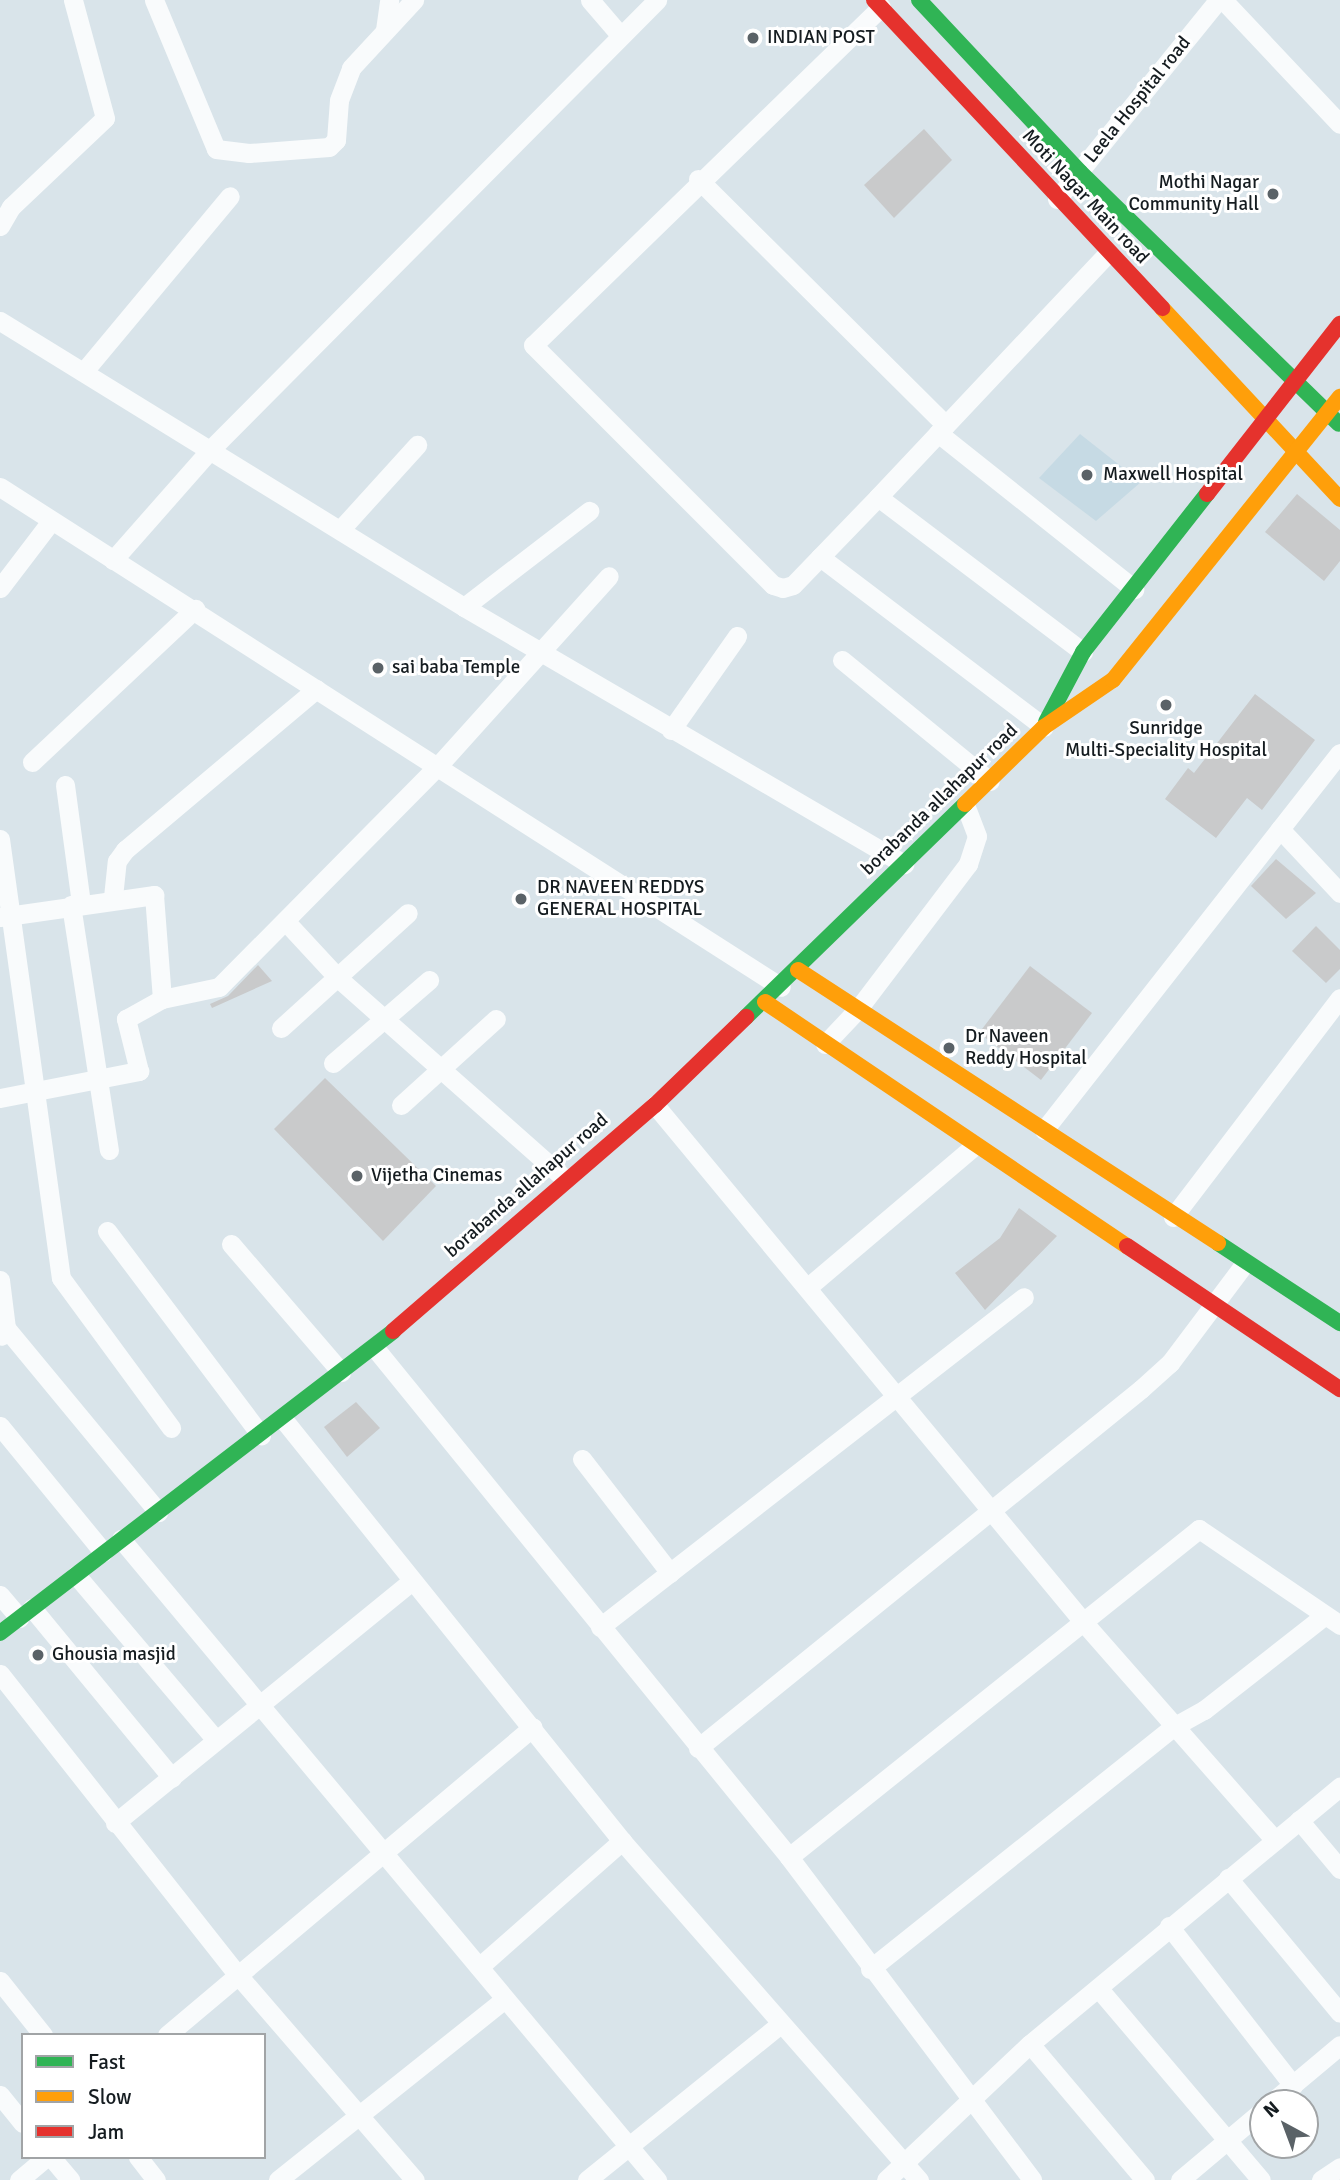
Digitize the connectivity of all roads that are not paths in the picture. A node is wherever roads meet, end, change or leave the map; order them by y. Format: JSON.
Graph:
{"nodes":[{"id":1,"x":73,"y":0,"type":"edge"},
{"id":2,"x":154,"y":0,"type":"edge"},
{"id":3,"x":389,"y":0,"type":"edge"},
{"id":4,"x":414,"y":0,"type":"edge"},
{"id":5,"x":590,"y":0,"type":"edge"},
{"id":6,"x":657,"y":0,"type":"edge"},
{"id":7,"x":919,"y":0,"type":"edge"},
{"id":8,"x":1220,"y":0,"type":"edge"},
{"id":9,"x":877,"y":4,"type":"edge"},
{"id":10,"x":385,"y":30,"type":"junction"},
{"id":11,"x":620,"y":35,"type":"junction"},
{"id":12,"x":1340,"y":124,"type":"edge"},
{"id":13,"x":1080,"y":172,"type":"junction"},
{"id":14,"x":698,"y":179,"type":"junction"},
{"id":15,"x":230,"y":195,"type":"dead end"},
{"id":16,"x":1058,"y":199,"type":"junction"},
{"id":17,"x":0,"y":226,"type":"edge"},
{"id":18,"x":1108,"y":253,"type":"junction"},
{"id":19,"x":0,"y":321,"type":"edge"},
{"id":20,"x":1340,"y":324,"type":"edge"},
{"id":21,"x":85,"y":370,"type":"junction"},
{"id":22,"x":1295,"y":386,"type":"junction"},
{"id":23,"x":1340,"y":397,"type":"edge"},
{"id":24,"x":1327,"y":413,"type":"junction"},
{"id":25,"x":1268,"y":421,"type":"junction"},
{"id":26,"x":1340,"y":425,"type":"edge"},
{"id":27,"x":942,"y":429,"type":"junction"},
{"id":28,"x":417,"y":445,"type":"dead end"},
{"id":29,"x":209,"y":451,"type":"junction"},
{"id":30,"x":1295,"y":451,"type":"junction"},
{"id":31,"x":0,"y":487,"type":"edge"},
{"id":32,"x":878,"y":497,"type":"junction"},
{"id":33,"x":1340,"y":499,"type":"edge"},
{"id":34,"x":589,"y":511,"type":"dead end"},
{"id":35,"x":51,"y":521,"type":"junction"},
{"id":36,"x":340,"y":530,"type":"junction"},
{"id":37,"x":820,"y":556,"type":"junction"},
{"id":38,"x":113,"y":560,"type":"junction"},
{"id":39,"x":609,"y":576,"type":"dead end"},
{"id":40,"x":0,"y":588,"type":"edge"},
{"id":41,"x":1134,"y":589,"type":"junction"},
{"id":42,"x":464,"y":607,"type":"junction"},
{"id":43,"x":195,"y":610,"type":"junction"},
{"id":44,"x":737,"y":636,"type":"dead end"},
{"id":45,"x":1083,"y":652,"type":"junction"},
{"id":46,"x":541,"y":653,"type":"junction"},
{"id":47,"x":842,"y":660,"type":"dead end"},
{"id":48,"x":316,"y":689,"type":"junction"},
{"id":49,"x":1044,"y":727,"type":"junction"},
{"id":50,"x":671,"y":730,"type":"junction"},
{"id":51,"x":1340,"y":753,"type":"edge"},
{"id":52,"x":32,"y":762,"type":"dead end"},
{"id":53,"x":436,"y":768,"type":"junction"},
{"id":54,"x":990,"y":781,"type":"junction"},
{"id":55,"x":65,"y":785,"type":"dead end"},
{"id":56,"x":965,"y":805,"type":"junction"},
{"id":57,"x":1280,"y":829,"type":"junction"},
{"id":58,"x":0,"y":839,"type":"edge"},
{"id":59,"x":904,"y":863,"type":"junction"},
{"id":60,"x":1340,"y":892,"type":"edge"},
{"id":61,"x":113,"y":897,"type":"junction"},
{"id":62,"x":76,"y":904,"type":"junction"},
{"id":63,"x":408,"y":913,"type":"dead end"},
{"id":64,"x":4,"y":916,"type":"edge"},
{"id":65,"x":288,"y":924,"type":"junction"},
{"id":66,"x":798,"y":970,"type":"junction"},
{"id":67,"x":338,"y":978,"type":"junction"},
{"id":68,"x":429,"y":980,"type":"dead end"},
{"id":69,"x":781,"y":987,"type":"junction"},
{"id":70,"x":162,"y":999,"type":"junction"},
{"id":71,"x":1340,"y":999,"type":"edge"},
{"id":72,"x":765,"y":1002,"type":"junction"},
{"id":73,"x":858,"y":1009,"type":"junction"},
{"id":74,"x":384,"y":1019,"type":"junction"},
{"id":75,"x":496,"y":1019,"type":"dead end"},
{"id":76,"x":281,"y":1028,"type":"dead end"},
{"id":77,"x":825,"y":1044,"type":"junction"},
{"id":78,"x":333,"y":1063,"type":"dead end"},
{"id":79,"x":439,"y":1069,"type":"junction"},
{"id":80,"x":98,"y":1076,"type":"junction"},
{"id":81,"x":34,"y":1092,"type":"junction"},
{"id":82,"x":0,"y":1098,"type":"edge"},
{"id":83,"x":401,"y":1105,"type":"dead end"},
{"id":84,"x":655,"y":1105,"type":"junction"},
{"id":85,"x":1044,"y":1130,"type":"junction"},
{"id":86,"x":974,"y":1146,"type":"junction"},
{"id":87,"x":109,"y":1150,"type":"dead end"},
{"id":88,"x":564,"y":1178,"type":"junction"},
{"id":89,"x":1172,"y":1217,"type":"junction"},
{"id":90,"x":107,"y":1231,"type":"dead end"},
{"id":91,"x":231,"y":1244,"type":"dead end"},
{"id":92,"x":1245,"y":1263,"type":"junction"},
{"id":93,"x":0,"y":1280,"type":"edge"},
{"id":94,"x":808,"y":1287,"type":"junction"},
{"id":95,"x":1024,"y":1297,"type":"dead end"},
{"id":96,"x":1214,"y":1307,"type":"junction"},
{"id":97,"x":1340,"y":1323,"type":"edge"},
{"id":98,"x":3,"y":1333,"type":"edge"},
{"id":99,"x":374,"y":1347,"type":"junction"},
{"id":100,"x":341,"y":1372,"type":"junction"},
{"id":101,"x":1340,"y":1389,"type":"edge"},
{"id":102,"x":897,"y":1399,"type":"junction"},
{"id":103,"x":283,"y":1419,"type":"junction"},
{"id":104,"x":0,"y":1426,"type":"edge"},
{"id":105,"x":172,"y":1428,"type":"dead end"},
{"id":106,"x":261,"y":1435,"type":"junction"},
{"id":107,"x":582,"y":1460,"type":"dead end"},
{"id":108,"x":992,"y":1508,"type":"junction"},
{"id":109,"x":158,"y":1511,"type":"junction"},
{"id":110,"x":121,"y":1539,"type":"junction"},
{"id":111,"x":103,"y":1552,"type":"junction"},
{"id":112,"x":670,"y":1573,"type":"junction"},
{"id":113,"x":76,"y":1575,"type":"junction"},
{"id":114,"x":411,"y":1582,"type":"junction"},
{"id":115,"x":0,"y":1595,"type":"edge"},
{"id":116,"x":25,"y":1613,"type":"junction"},
{"id":117,"x":1332,"y":1620,"type":"edge"},
{"id":118,"x":1085,"y":1623,"type":"junction"},
{"id":119,"x":600,"y":1627,"type":"junction"},
{"id":120,"x":0,"y":1633,"type":"edge"},
{"id":121,"x":0,"y":1674,"type":"edge"},
{"id":122,"x":258,"y":1702,"type":"junction"},
{"id":123,"x":533,"y":1727,"type":"junction"},
{"id":124,"x":1173,"y":1727,"type":"junction"},
{"id":125,"x":215,"y":1740,"type":"junction"},
{"id":126,"x":698,"y":1748,"type":"junction"},
{"id":127,"x":172,"y":1778,"type":"junction"},
{"id":128,"x":1340,"y":1787,"type":"edge"},
{"id":129,"x":1299,"y":1820,"type":"junction"},
{"id":130,"x":115,"y":1823,"type":"junction"},
{"id":131,"x":1275,"y":1840,"type":"junction"},
{"id":132,"x":622,"y":1841,"type":"junction"},
{"id":133,"x":382,"y":1853,"type":"junction"},
{"id":134,"x":789,"y":1857,"type":"junction"},
{"id":135,"x":1340,"y":1869,"type":"edge"},
{"id":136,"x":1228,"y":1878,"type":"junction"},
{"id":137,"x":1169,"y":1926,"type":"junction"},
{"id":138,"x":479,"y":1967,"type":"junction"},
{"id":139,"x":870,"y":1969,"type":"junction"},
{"id":140,"x":237,"y":1975,"type":"junction"},
{"id":141,"x":0,"y":1981,"type":"edge"},
{"id":142,"x":1099,"y":1989,"type":"junction"},
{"id":143,"x":505,"y":1999,"type":"junction"},
{"id":144,"x":1340,"y":2013,"type":"edge"},
{"id":145,"x":779,"y":2025,"type":"junction"},
{"id":146,"x":41,"y":2033,"type":"edge"},
{"id":147,"x":169,"y":2033,"type":"edge"},
{"id":148,"x":1030,"y":2044,"type":"junction"},
{"id":149,"x":1340,"y":2045,"type":"edge"},
{"id":150,"x":1293,"y":2085,"type":"junction"},
{"id":151,"x":1288,"y":2089,"type":"edge"},
{"id":152,"x":0,"y":2095,"type":"edge"},
{"id":153,"x":970,"y":2096,"type":"junction"},
{"id":154,"x":361,"y":2114,"type":"junction"},
{"id":155,"x":21,"y":2121,"type":"edge"},
{"id":156,"x":1249,"y":2122,"type":"edge"},
{"id":157,"x":1227,"y":2140,"type":"junction"},
{"id":158,"x":631,"y":2146,"type":"junction"},
{"id":159,"x":45,"y":2159,"type":"edge"},
{"id":160,"x":50,"y":2159,"type":"edge"},
{"id":161,"x":140,"y":2159,"type":"edge"},
{"id":162,"x":907,"y":2164,"type":"junction"},
{"id":163,"x":1340,"y":2167,"type":"edge"},
{"id":164,"x":19,"y":2180,"type":"edge"},
{"id":165,"x":69,"y":2180,"type":"edge"},
{"id":166,"x":156,"y":2180,"type":"edge"},
{"id":167,"x":278,"y":2180,"type":"edge"},
{"id":168,"x":415,"y":2180,"type":"edge"},
{"id":169,"x":587,"y":2180,"type":"edge"},
{"id":170,"x":657,"y":2180,"type":"edge"},
{"id":171,"x":886,"y":2180,"type":"edge"},
{"id":172,"x":919,"y":2180,"type":"edge"},
{"id":173,"x":1032,"y":2180,"type":"edge"},
{"id":174,"x":1144,"y":2180,"type":"edge"},
{"id":175,"x":1180,"y":2180,"type":"edge"},
{"id":176,"x":1261,"y":2180,"type":"edge"},
{"id":177,"x":1321,"y":2180,"type":"edge"}],
"edges":[{"from":1,"to":17,"type":"street"},
{"from":2,"to":10,"type":"street"},
{"from":3,"to":10,"type":"street"},
{"from":4,"to":10,"type":"street"},
{"from":5,"to":11,"type":"street"},
{"from":6,"to":11,"type":"street"},
{"from":7,"to":13,"type":"main road","name":"Moti Nagar Main road"},
{"from":8,"to":12,"type":"street"},
{"from":8,"to":13,"type":"street","name":"Leela Hospital road"},
{"from":9,"to":14,"type":"street"},
{"from":9,"to":16,"type":"main road","name":"Moti Nagar Main road"},
{"from":11,"to":29,"type":"street"},
{"from":13,"to":16,"type":"street","name":"Leela Hospital road"},
{"from":13,"to":22,"type":"main road","name":"Moti Nagar Main road"},
{"from":14,"to":27,"type":"street"},
{"from":14,"to":37,"type":"street"},
{"from":15,"to":21,"type":"street"},
{"from":16,"to":18,"type":"main road","name":"Moti Nagar Main road"},
{"from":18,"to":25,"type":"main road","name":"Moti Nagar Main road"},
{"from":18,"to":27,"type":"street"},
{"from":19,"to":21,"type":"street"},
{"from":20,"to":22,"type":"main road","name":"borabanda allahapur road"},
{"from":21,"to":29,"type":"street"},
{"from":22,"to":24,"type":"main road","name":"Moti Nagar Main road"},
{"from":22,"to":25,"type":"main road","name":"borabanda allahapur road"},
{"from":23,"to":24,"type":"main road","name":"borabanda allahapur road"},
{"from":24,"to":26,"type":"main road","name":"Moti Nagar Main road"},
{"from":24,"to":30,"type":"main road","name":"borabanda allahapur road"},
{"from":25,"to":30,"type":"main road","name":"Moti Nagar Main road"},
{"from":25,"to":41,"type":"main road","name":"borabanda allahapur road"},
{"from":27,"to":32,"type":"street"},
{"from":27,"to":41,"type":"street"},
{"from":28,"to":36,"type":"street"},
{"from":29,"to":36,"type":"street"},
{"from":29,"to":38,"type":"street"},
{"from":30,"to":33,"type":"main road","name":"Moti Nagar Main road"},
{"from":30,"to":49,"type":"main road","name":"borabanda allahapur road"},
{"from":31,"to":35,"type":"street"},
{"from":32,"to":37,"type":"street"},
{"from":32,"to":45,"type":"street"},
{"from":34,"to":42,"type":"street"},
{"from":35,"to":38,"type":"street"},
{"from":35,"to":40,"type":"street"},
{"from":36,"to":42,"type":"street"},
{"from":37,"to":49,"type":"street"},
{"from":38,"to":43,"type":"street"},
{"from":39,"to":46,"type":"street"},
{"from":41,"to":45,"type":"main road","name":"borabanda allahapur road"},
{"from":42,"to":46,"type":"street"},
{"from":43,"to":48,"type":"street"},
{"from":43,"to":52,"type":"street"},
{"from":44,"to":50,"type":"street"},
{"from":45,"to":49,"type":"main road","name":"borabanda allahapur road"},
{"from":46,"to":50,"type":"street"},
{"from":46,"to":53,"type":"street"},
{"from":47,"to":54,"type":"street"},
{"from":48,"to":53,"type":"street"},
{"from":48,"to":61,"type":"street"},
{"from":49,"to":54,"type":"main road","name":"borabanda allahapur road"},
{"from":50,"to":59,"type":"street"},
{"from":51,"to":57,"type":"street"},
{"from":53,"to":65,"type":"street"},
{"from":53,"to":69,"type":"street"},
{"from":54,"to":56,"type":"main road","name":"borabanda allahapur road"},
{"from":55,"to":62,"type":"street"},
{"from":56,"to":59,"type":"main road","name":"borabanda allahapur road"},
{"from":56,"to":73,"type":"street"},
{"from":57,"to":60,"type":"street"},
{"from":57,"to":85,"type":"street"},
{"from":58,"to":64,"type":"street"},
{"from":59,"to":66,"type":"main road","name":"borabanda allahapur road"},
{"from":61,"to":62,"type":"street"},
{"from":61,"to":70,"type":"street"},
{"from":62,"to":64,"type":"street"},
{"from":62,"to":80,"type":"street"},
{"from":63,"to":67,"type":"street"},
{"from":64,"to":81,"type":"street"},
{"from":65,"to":67,"type":"street"},
{"from":65,"to":70,"type":"street"},
{"from":66,"to":69,"type":"main road","name":"borabanda allahapur road"},
{"from":66,"to":73,"type":"main road"},
{"from":67,"to":74,"type":"street"},
{"from":67,"to":76,"type":"street"},
{"from":68,"to":74,"type":"street"},
{"from":69,"to":72,"type":"main road","name":"borabanda allahapur road"},
{"from":70,"to":80,"type":"street"},
{"from":71,"to":89,"type":"street"},
{"from":72,"to":77,"type":"main road"},
{"from":72,"to":84,"type":"main road","name":"borabanda allahapur road"},
{"from":73,"to":77,"type":"street"},
{"from":73,"to":85,"type":"main road"},
{"from":74,"to":78,"type":"street"},
{"from":74,"to":79,"type":"street"},
{"from":75,"to":79,"type":"street"},
{"from":77,"to":86,"type":"main road"},
{"from":79,"to":83,"type":"street"},
{"from":79,"to":88,"type":"street"},
{"from":80,"to":81,"type":"street"},
{"from":80,"to":87,"type":"street"},
{"from":81,"to":82,"type":"street"},
{"from":81,"to":105,"type":"street"},
{"from":84,"to":88,"type":"main road","name":"borabanda allahapur road"},
{"from":84,"to":94,"type":"street"},
{"from":85,"to":89,"type":"main road"},
{"from":86,"to":94,"type":"street"},
{"from":86,"to":96,"type":"main road"},
{"from":88,"to":99,"type":"main road","name":"borabanda allahapur road"},
{"from":89,"to":92,"type":"main road"},
{"from":90,"to":106,"type":"street"},
{"from":91,"to":100,"type":"street"},
{"from":92,"to":96,"type":"street"},
{"from":92,"to":97,"type":"main road"},
{"from":93,"to":98,"type":"street"},
{"from":94,"to":102,"type":"street"},
{"from":95,"to":102,"type":"street"},
{"from":96,"to":101,"type":"main road"},
{"from":96,"to":108,"type":"street"},
{"from":98,"to":109,"type":"street"},
{"from":99,"to":100,"type":"main road","name":"borabanda allahapur road"},
{"from":99,"to":119,"type":"street"},
{"from":100,"to":103,"type":"main road","name":"borabanda allahapur road"},
{"from":102,"to":108,"type":"street"},
{"from":102,"to":112,"type":"street"},
{"from":103,"to":106,"type":"main road","name":"borabanda allahapur road"},
{"from":103,"to":114,"type":"street"},
{"from":104,"to":111,"type":"street"},
{"from":106,"to":109,"type":"main road","name":"borabanda allahapur road"},
{"from":107,"to":112,"type":"street"},
{"from":108,"to":118,"type":"street"},
{"from":108,"to":126,"type":"street"},
{"from":109,"to":110,"type":"main road","name":"borabanda allahapur road"},
{"from":110,"to":111,"type":"main road","name":"borabanda allahapur road"},
{"from":110,"to":122,"type":"street"},
{"from":111,"to":113,"type":"main road","name":"borabanda allahapur road"},
{"from":112,"to":119,"type":"street"},
{"from":113,"to":116,"type":"main road","name":"borabanda allahapur road"},
{"from":113,"to":125,"type":"street"},
{"from":114,"to":122,"type":"street"},
{"from":114,"to":123,"type":"street"},
{"from":115,"to":116,"type":"street"},
{"from":116,"to":120,"type":"main road","name":"borabanda allahapur road"},
{"from":116,"to":127,"type":"street"},
{"from":117,"to":118,"type":"street"},
{"from":117,"to":124,"type":"street"},
{"from":118,"to":124,"type":"street"},
{"from":118,"to":134,"type":"street"},
{"from":119,"to":126,"type":"street"},
{"from":121,"to":130,"type":"street"},
{"from":122,"to":125,"type":"street"},
{"from":122,"to":133,"type":"street"},
{"from":123,"to":132,"type":"street"},
{"from":123,"to":133,"type":"street"},
{"from":124,"to":131,"type":"street"},
{"from":124,"to":139,"type":"street"},
{"from":125,"to":127,"type":"street"},
{"from":126,"to":134,"type":"street"},
{"from":127,"to":130,"type":"street"},
{"from":128,"to":129,"type":"street"},
{"from":129,"to":131,"type":"street"},
{"from":129,"to":135,"type":"street"},
{"from":130,"to":140,"type":"street"},
{"from":131,"to":136,"type":"street"},
{"from":132,"to":138,"type":"street"},
{"from":132,"to":145,"type":"street"},
{"from":133,"to":138,"type":"street"},
{"from":133,"to":140,"type":"street"},
{"from":134,"to":139,"type":"street"},
{"from":136,"to":137,"type":"street"},
{"from":136,"to":144,"type":"street"},
{"from":137,"to":142,"type":"street"},
{"from":137,"to":150,"type":"street"},
{"from":138,"to":143,"type":"street"},
{"from":139,"to":153,"type":"street"},
{"from":140,"to":147,"type":"street"},
{"from":140,"to":154,"type":"street"},
{"from":141,"to":146,"type":"street"},
{"from":142,"to":148,"type":"street"},
{"from":142,"to":157,"type":"street"},
{"from":143,"to":154,"type":"street"},
{"from":143,"to":158,"type":"street"},
{"from":145,"to":158,"type":"street"},
{"from":145,"to":162,"type":"street"},
{"from":148,"to":153,"type":"street"},
{"from":148,"to":174,"type":"street"},
{"from":149,"to":150,"type":"street"},
{"from":150,"to":151,"type":"street"},
{"from":152,"to":155,"type":"street"},
{"from":153,"to":162,"type":"street"},
{"from":153,"to":173,"type":"street"},
{"from":154,"to":167,"type":"street"},
{"from":154,"to":168,"type":"street"},
{"from":156,"to":157,"type":"street"},
{"from":157,"to":175,"type":"street"},
{"from":157,"to":176,"type":"street"},
{"from":158,"to":169,"type":"street"},
{"from":158,"to":170,"type":"street"},
{"from":159,"to":164,"type":"street"},
{"from":160,"to":165,"type":"street"},
{"from":161,"to":166,"type":"street"},
{"from":162,"to":171,"type":"street"},
{"from":162,"to":172,"type":"street"},
{"from":163,"to":177,"type":"street"}]}
